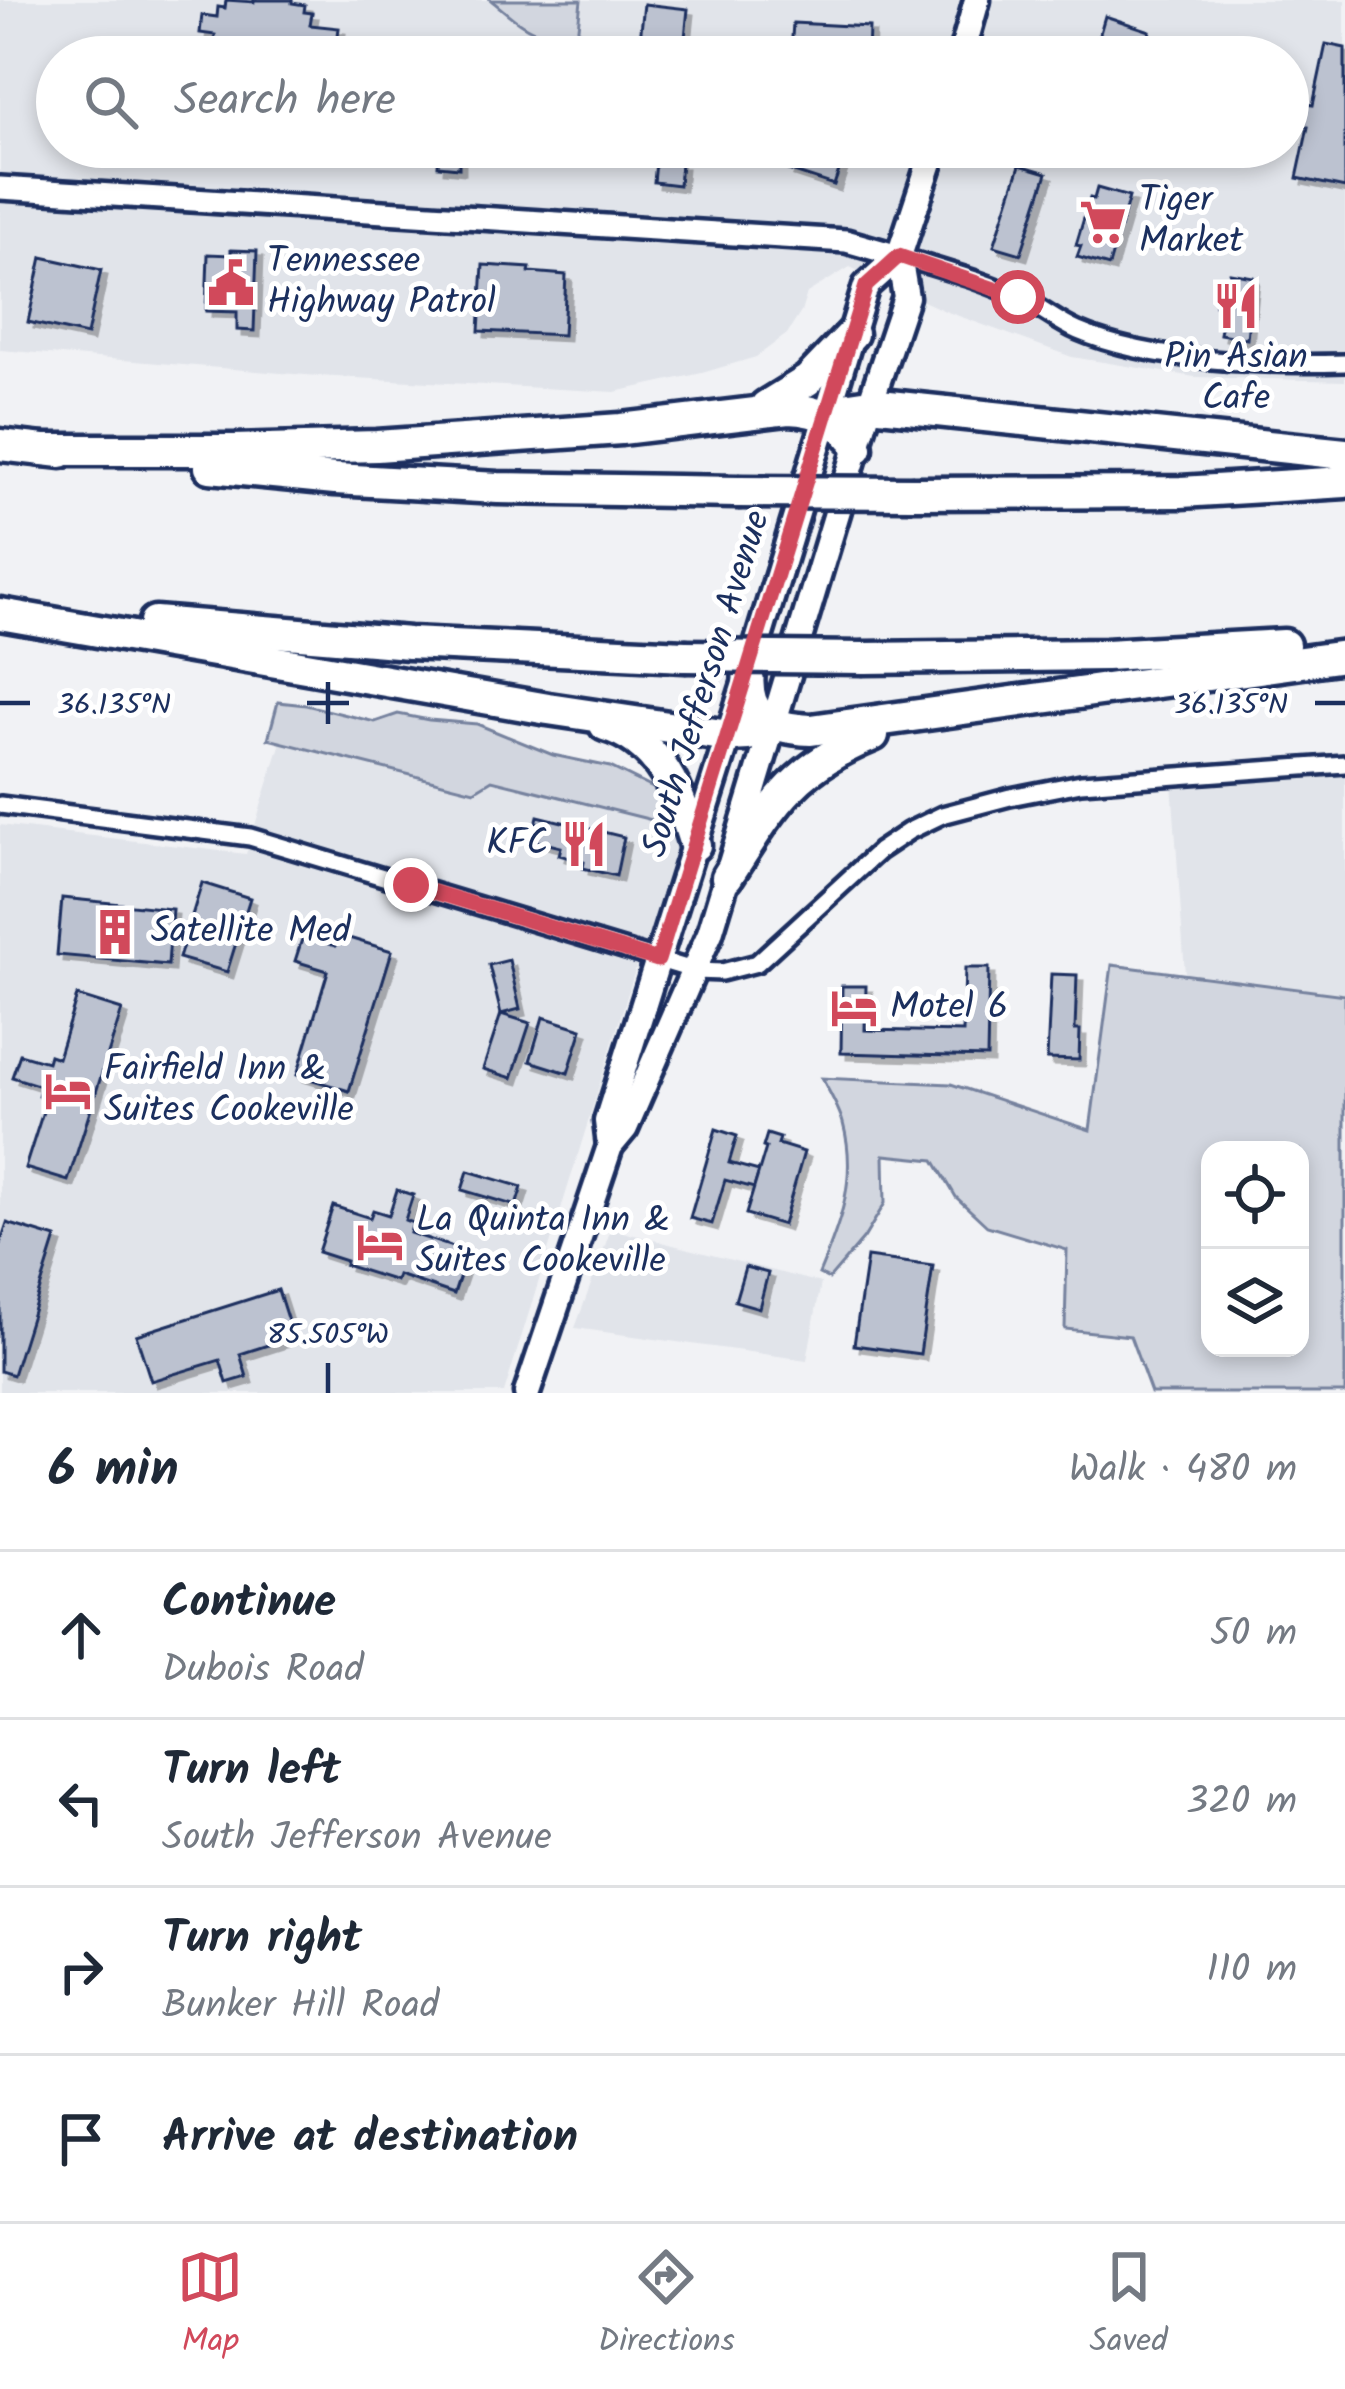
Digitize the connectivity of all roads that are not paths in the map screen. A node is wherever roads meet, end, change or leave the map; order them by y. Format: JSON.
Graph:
{"nodes":[{"id":1,"x":977,"y":0,"type":"edge"},
{"id":2,"x":967,"y":36,"type":"edge"},
{"id":3,"x":928,"y":168,"type":"edge"},
{"id":4,"x":0,"y":188,"type":"edge"},
{"id":5,"x":899,"y":256,"type":"junction"},
{"id":6,"x":852,"y":334,"type":"junction"},
{"id":7,"x":1345,"y":363,"type":"edge"},
{"id":8,"x":870,"y":404,"type":"junction"},
{"id":9,"x":748,"y":415,"type":"junction"},
{"id":10,"x":827,"y":418,"type":"junction"},
{"id":11,"x":0,"y":445,"type":"edge"},
{"id":12,"x":857,"y":448,"type":"junction"},
{"id":13,"x":43,"y":450,"type":"junction"},
{"id":14,"x":1345,"y":454,"type":"edge"},
{"id":15,"x":1345,"y":482,"type":"edge"},
{"id":16,"x":0,"y":611,"type":"edge"},
{"id":17,"x":1345,"y":642,"type":"edge"},
{"id":18,"x":1345,"y":656,"type":"edge"},
{"id":19,"x":749,"y":671,"type":"junction"},
{"id":20,"x":548,"y":709,"type":"junction"},
{"id":21,"x":950,"y":712,"type":"junction"},
{"id":22,"x":773,"y":724,"type":"junction"},
{"id":23,"x":729,"y":736,"type":"junction"},
{"id":24,"x":1345,"y":764,"type":"edge"},
{"id":25,"x":0,"y":805,"type":"edge"},
{"id":26,"x":694,"y":845,"type":"junction"},
{"id":27,"x":727,"y":878,"type":"junction"},
{"id":28,"x":658,"y":960,"type":"junction"},
{"id":29,"x":696,"y":971,"type":"junction"},
{"id":30,"x":610,"y":1146,"type":"junction"},
{"id":31,"x":527,"y":1393,"type":"edge"}],
"edges":[{"from":1,"to":2,"type":"main road"},
{"from":3,"to":5,"type":"main road","name":"South Jefferson Avenue"},
{"from":4,"to":5,"type":"street"},
{"from":5,"to":6,"type":"main road","name":"South Jefferson Avenue"},
{"from":5,"to":7,"type":"street"},
{"from":5,"to":8,"type":"main road","name":"South Jefferson Avenue"},
{"from":6,"to":9,"type":"highway"},
{"from":6,"to":10,"type":"main road","name":"South Jefferson Avenue"},
{"from":8,"to":10,"type":"highway"},
{"from":8,"to":12,"type":"main road","name":"South Jefferson Avenue"},
{"from":8,"to":14,"type":"highway"},
{"from":9,"to":10,"type":"highway"},
{"from":9,"to":13,"type":"highway"},
{"from":10,"to":12,"type":"highway"},
{"from":10,"to":19,"type":"main road","name":"South Jefferson Avenue"},
{"from":11,"to":13,"type":"highway"},
{"from":12,"to":22,"type":"main road","name":"South Jefferson Avenue"},
{"from":13,"to":15,"type":"highway","bridge":true},
{"from":16,"to":17,"type":"highway","bridge":true},
{"from":16,"to":20,"type":"highway"},
{"from":18,"to":21,"type":"highway"},
{"from":19,"to":22,"type":"highway"},
{"from":19,"to":23,"type":"main road","name":"South Jefferson Avenue"},
{"from":20,"to":23,"type":"highway"},
{"from":20,"to":26,"type":"highway"},
{"from":21,"to":22,"type":"highway"},
{"from":21,"to":27,"type":"highway"},
{"from":22,"to":23,"type":"highway"},
{"from":22,"to":27,"type":"main road","name":"South Jefferson Avenue"},
{"from":23,"to":26,"type":"main road","name":"South Jefferson Avenue"},
{"from":24,"to":29,"type":"street"},
{"from":25,"to":28,"type":"street"},
{"from":26,"to":28,"type":"main road","name":"South Jefferson Avenue"},
{"from":27,"to":29,"type":"main road","name":"South Jefferson Avenue"},
{"from":28,"to":29,"type":"street"},
{"from":28,"to":30,"type":"main road","name":"South Jefferson Avenue"},
{"from":29,"to":30,"type":"main road","name":"South Jefferson Avenue"},
{"from":30,"to":31,"type":"main road","name":"South Jefferson Avenue"}]}
